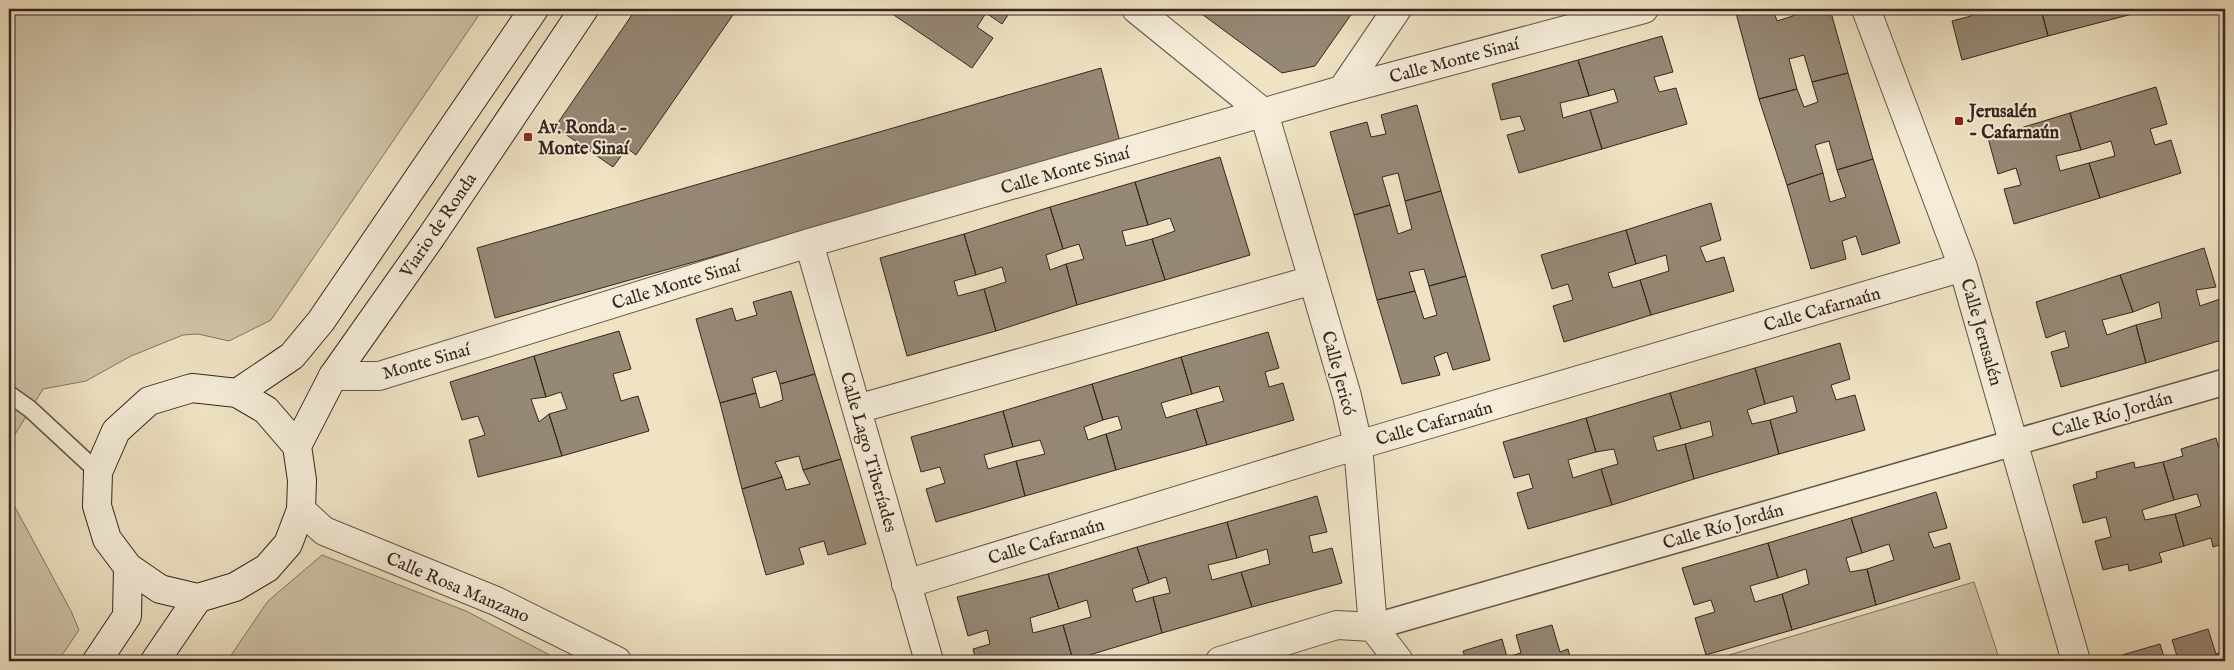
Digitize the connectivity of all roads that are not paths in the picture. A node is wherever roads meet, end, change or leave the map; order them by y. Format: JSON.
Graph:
{"nodes":[{"id":1,"x":534,"y":9,"type":"edge"},
{"id":2,"x":584,"y":9,"type":"edge"},
{"id":3,"x":1136,"y":9,"type":"edge"},
{"id":4,"x":1397,"y":9,"type":"edge"},
{"id":5,"x":1644,"y":9,"type":"edge"},
{"id":6,"x":1866,"y":9,"type":"edge"},
{"id":7,"x":1342,"y":90,"type":"junction"},
{"id":8,"x":1264,"y":113,"type":"junction"},
{"id":9,"x":809,"y":242,"type":"junction"},
{"id":10,"x":1963,"y":267,"type":"junction"},
{"id":11,"x":1313,"y":280,"type":"junction"},
{"id":12,"x":489,"y":342,"type":"joint"},
{"id":13,"x":333,"y":376,"type":"junction"},
{"id":14,"x":2225,"y":382,"type":"edge"},
{"id":15,"x":237,"y":393,"type":"junction"},
{"id":16,"x":9,"y":394,"type":"edge"},
{"id":17,"x":857,"y":409,"type":"junction"},
{"id":18,"x":2014,"y":442,"type":"junction"},
{"id":19,"x":1358,"y":445,"type":"junction"},
{"id":20,"x":297,"y":446,"type":"junction"},
{"id":21,"x":98,"y":472,"type":"junction"},
{"id":22,"x":301,"y":510,"type":"junction"},
{"id":23,"x":128,"y":567,"type":"junction"},
{"id":24,"x":906,"y":584,"type":"junction"},
{"id":25,"x":198,"y":598,"type":"junction"},
{"id":26,"x":1373,"y":627,"type":"junction"},
{"id":27,"x":97,"y":661,"type":"edge"},
{"id":28,"x":155,"y":661,"type":"edge"},
{"id":29,"x":617,"y":661,"type":"edge"},
{"id":30,"x":929,"y":661,"type":"edge"},
{"id":31,"x":1220,"y":661,"type":"edge"},
{"id":32,"x":1399,"y":661,"type":"edge"},
{"id":33,"x":2076,"y":661,"type":"edge"}],
"edges":[{"from":1,"to":15,"type":"street"},
{"from":2,"to":13,"type":"street","name":"Viario de Ronda"},
{"from":3,"to":8,"type":"street"},
{"from":4,"to":7,"type":"street"},
{"from":5,"to":7,"type":"street","name":"Calle Monte Sinaí"},
{"from":6,"to":10,"type":"street","name":"Calle Jerusalén"},
{"from":7,"to":8,"type":"street","name":"Calle Monte Sinaí"},
{"from":8,"to":9,"type":"street","name":"Calle Monte Sinaí"},
{"from":8,"to":11,"type":"street","name":"Calle Jericó"},
{"from":9,"to":12,"type":"street","name":"Calle Monte Sinaí"},
{"from":9,"to":17,"type":"street","name":"Calle Lago Tiberíades"},
{"from":10,"to":18,"type":"street","name":"Calle Jerusalén"},
{"from":10,"to":19,"type":"street","name":"Calle Cafarnaún"},
{"from":11,"to":17,"type":"street"},
{"from":11,"to":19,"type":"street","name":"Calle Jericó"},
{"from":12,"to":13,"type":"street","name":"Monte Sinaí"},
{"from":13,"to":20,"type":"street","name":"Viario de Ronda"},
{"from":14,"to":18,"type":"street","name":"Calle Río Jordán"},
{"from":15,"to":20,"type":"street"},
{"from":15,"to":21,"type":"street"},
{"from":16,"to":21,"type":"lane"},
{"from":17,"to":24,"type":"street","name":"Calle Lago Tiberíades"},
{"from":18,"to":26,"type":"street","name":"Calle Río Jordán"},
{"from":18,"to":33,"type":"street","name":"Calle Jerusalén"},
{"from":19,"to":24,"type":"street","name":"Calle Cafarnaún"},
{"from":19,"to":26,"type":"street","name":"Calle Jericó"},
{"from":20,"to":22,"type":"street"},
{"from":21,"to":23,"type":"street"},
{"from":22,"to":25,"type":"street"},
{"from":22,"to":29,"type":"street","name":"Calle Rosa Manzano"},
{"from":23,"to":25,"type":"street"},
{"from":23,"to":27,"type":"street"},
{"from":24,"to":30,"type":"street","name":"Calle Lago Tiberíades"},
{"from":25,"to":28,"type":"street"},
{"from":26,"to":31,"type":"street","name":"Calle Río Jordán"},
{"from":26,"to":32,"type":"street"}]}
